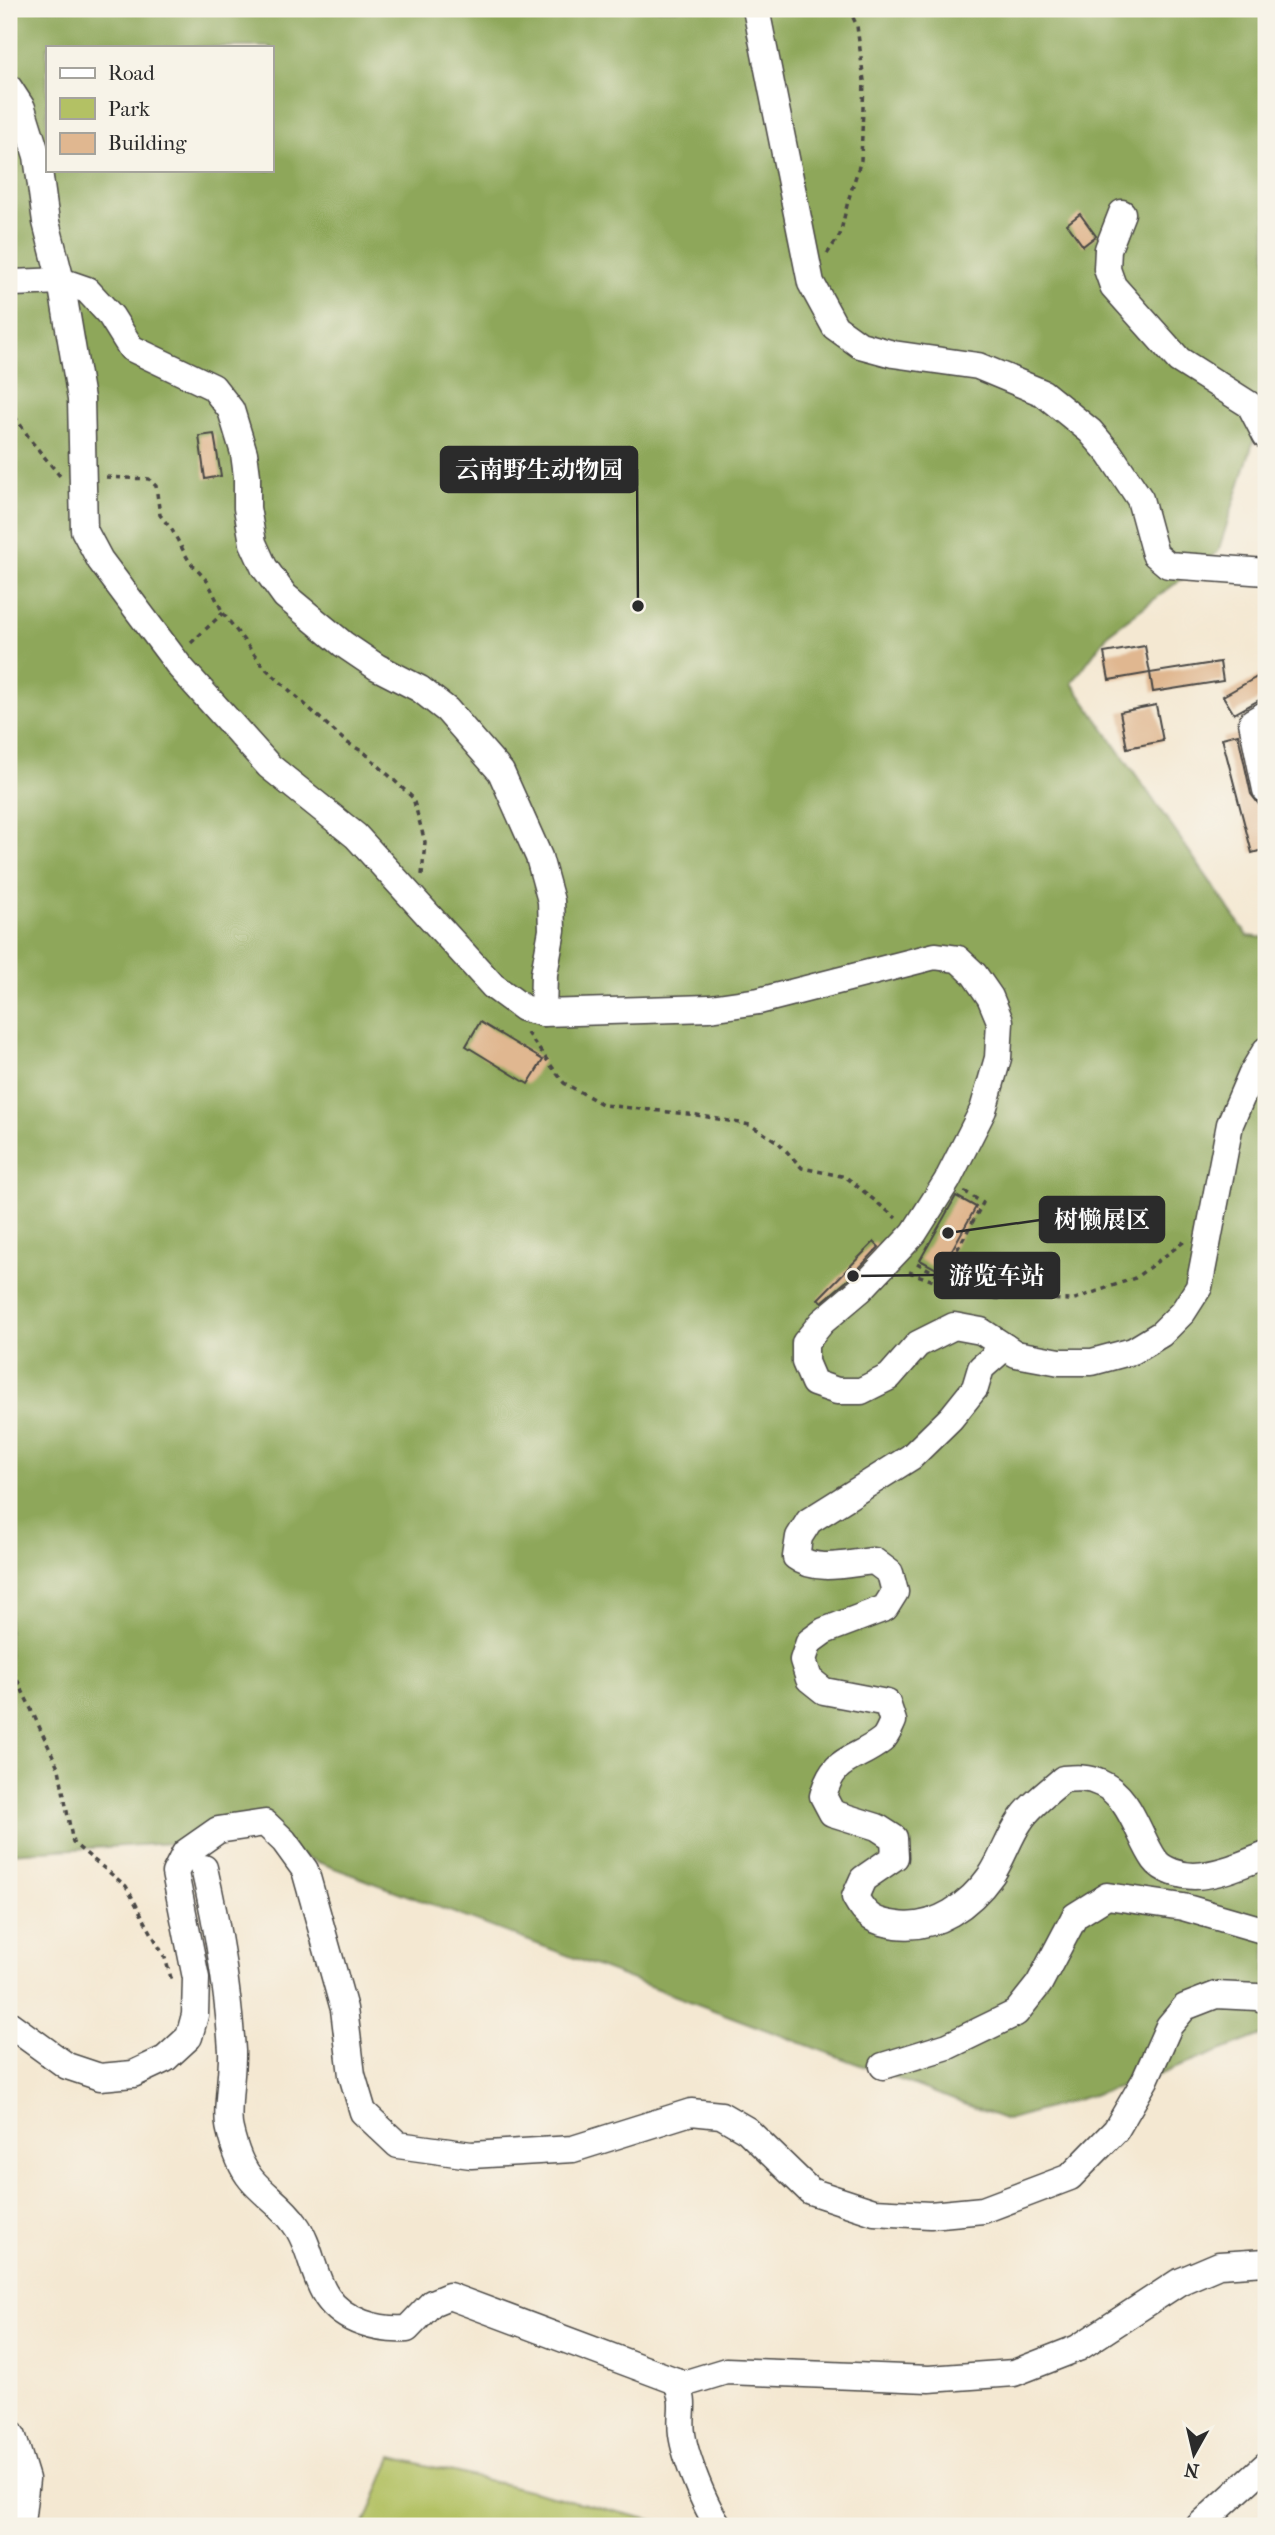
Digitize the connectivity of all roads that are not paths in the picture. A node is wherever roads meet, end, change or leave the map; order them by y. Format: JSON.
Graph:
{"nodes":[{"id":1,"x":756,"y":9,"type":"edge"},
{"id":2,"x":9,"y":89,"type":"edge"},
{"id":3,"x":1122,"y":213,"type":"dead end"},
{"id":4,"x":61,"y":281,"type":"junction"},
{"id":5,"x":9,"y":285,"type":"edge"},
{"id":6,"x":1266,"y":436,"type":"edge"},
{"id":7,"x":1266,"y":572,"type":"edge"},
{"id":8,"x":1266,"y":714,"type":"edge"},
{"id":9,"x":1266,"y":790,"type":"edge"},
{"id":10,"x":543,"y":1013,"type":"junction"},
{"id":11,"x":1266,"y":1050,"type":"edge"},
{"id":12,"x":1005,"y":1347,"type":"junction"},
{"id":13,"x":1266,"y":1855,"type":"edge"},
{"id":14,"x":204,"y":1868,"type":"dead end"},
{"id":15,"x":1266,"y":1931,"type":"edge"},
{"id":16,"x":1266,"y":2000,"type":"edge"},
{"id":17,"x":9,"y":2024,"type":"edge"},
{"id":18,"x":883,"y":2066,"type":"dead end"},
{"id":19,"x":1266,"y":2262,"type":"edge"},
{"id":20,"x":676,"y":2381,"type":"junction"},
{"id":21,"x":9,"y":2431,"type":"edge"},
{"id":22,"x":1266,"y":2465,"type":"edge"},
{"id":23,"x":9,"y":2522,"type":"edge"},
{"id":24,"x":719,"y":2526,"type":"edge"},
{"id":25,"x":1199,"y":2526,"type":"edge"}],
"edges":[{"from":1,"to":7,"type":"street"},
{"from":2,"to":4,"type":"street"},
{"from":3,"to":6,"type":"street"},
{"from":4,"to":5,"type":"street"},
{"from":4,"to":10,"type":"street"},
{"from":4,"to":10,"type":"street"},
{"from":8,"to":9,"type":"street"},
{"from":10,"to":12,"type":"street"},
{"from":11,"to":12,"type":"street"},
{"from":12,"to":13,"type":"street"},
{"from":14,"to":20,"type":"street"},
{"from":15,"to":18,"type":"street"},
{"from":16,"to":17,"type":"street"},
{"from":19,"to":20,"type":"street"},
{"from":20,"to":24,"type":"street"},
{"from":21,"to":23,"type":"street"},
{"from":22,"to":25,"type":"street"}]}
